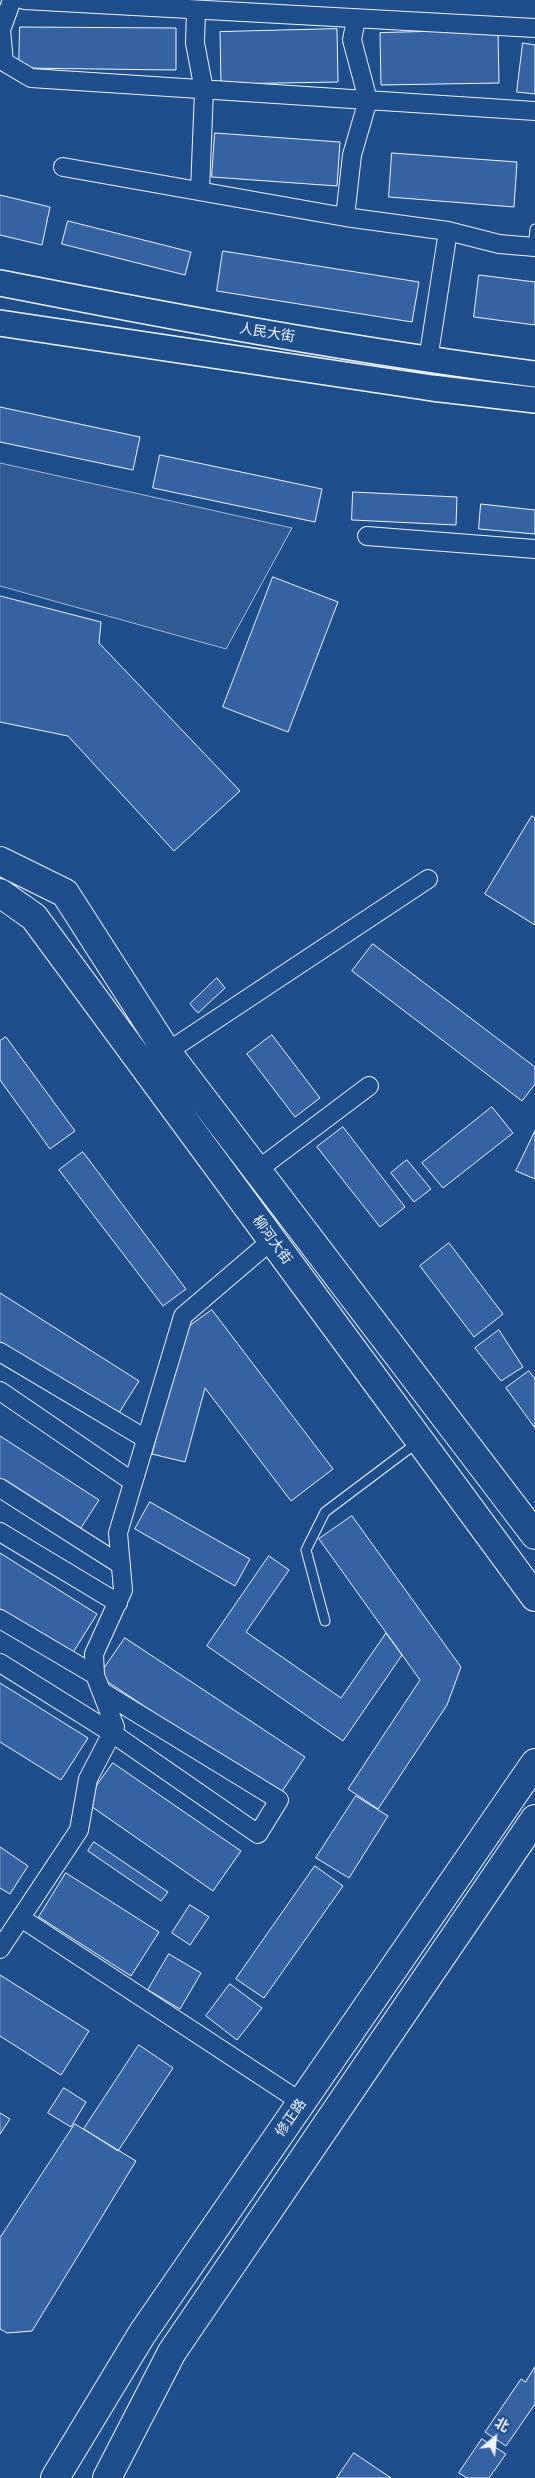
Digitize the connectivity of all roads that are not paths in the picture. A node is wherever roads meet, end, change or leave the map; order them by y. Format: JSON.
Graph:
{"nodes":[{"id":1,"x":12,"y":0,"type":"edge"},
{"id":2,"x":24,"y":0,"type":"edge"},
{"id":3,"x":196,"y":10,"type":"junction"},
{"id":4,"x":356,"y":18,"type":"junction"},
{"id":5,"x":535,"y":28,"type":"edge"},
{"id":6,"x":204,"y":90,"type":"junction"},
{"id":7,"x":368,"y":100,"type":"junction"},
{"id":8,"x":535,"y":111,"type":"edge"},
{"id":9,"x":63,"y":167,"type":"dead end"},
{"id":10,"x":200,"y":191,"type":"junction"},
{"id":11,"x":345,"y":217,"type":"junction"},
{"id":12,"x":535,"y":230,"type":"edge"},
{"id":13,"x":448,"y":231,"type":"junction"},
{"id":14,"x":534,"y":247,"type":"edge"},
{"id":15,"x":0,"y":283,"type":"edge"},
{"id":16,"x":0,"y":323,"type":"edge"},
{"id":17,"x":428,"y":360,"type":"junction"},
{"id":18,"x":535,"y":374,"type":"edge"},
{"id":19,"x":535,"y":400,"type":"edge"},
{"id":20,"x":367,"y":536,"type":"dead end"},
{"id":21,"x":535,"y":549,"type":"edge"},
{"id":22,"x":0,"y":861,"type":"edge"},
{"id":23,"x":428,"y":880,"type":"dead end"},
{"id":24,"x":0,"y":893,"type":"edge"},
{"id":25,"x":167,"y":1052,"type":"junction"},
{"id":26,"x":369,"y":1086,"type":"dead end"},
{"id":27,"x":256,"y":1171,"type":"junction"},
{"id":28,"x":272,"y":1240,"type":"junction"},
{"id":29,"x":0,"y":1352,"type":"edge"},
{"id":30,"x":0,"y":1391,"type":"edge"},
{"id":31,"x":146,"y":1439,"type":"junction"},
{"id":32,"x":420,"y":1441,"type":"junction"},
{"id":33,"x":133,"y":1482,"type":"junction"},
{"id":34,"x":0,"y":1488,"type":"edge"},
{"id":35,"x":0,"y":1532,"type":"edge"},
{"id":36,"x":535,"y":1535,"type":"edge"},
{"id":37,"x":121,"y":1565,"type":"junction"},
{"id":38,"x":535,"y":1597,"type":"edge"},
{"id":39,"x":118,"y":1603,"type":"junction"},
{"id":40,"x":0,"y":1619,"type":"edge"},
{"id":41,"x":324,"y":1621,"type":"dead end"},
{"id":42,"x":0,"y":1663,"type":"edge"},
{"id":43,"x":98,"y":1683,"type":"junction"},
{"id":44,"x":112,"y":1733,"type":"junction"},
{"id":45,"x":535,"y":1762,"type":"edge"},
{"id":46,"x":535,"y":1818,"type":"edge"},
{"id":47,"x":21,"y":1918,"type":"junction"},
{"id":48,"x":0,"y":1949,"type":"edge"},
{"id":49,"x":301,"y":2102,"type":"junction"},
{"id":50,"x":54,"y":2478,"type":"edge"},
{"id":51,"x":107,"y":2478,"type":"edge"}],
"edges":[{"from":1,"to":6,"type":"street"},
{"from":2,"to":3,"type":"street"},
{"from":3,"to":4,"type":"street"},
{"from":3,"to":6,"type":"street"},
{"from":4,"to":5,"type":"street"},
{"from":4,"to":7,"type":"street"},
{"from":6,"to":7,"type":"street"},
{"from":6,"to":10,"type":"street"},
{"from":7,"to":8,"type":"street"},
{"from":7,"to":11,"type":"street"},
{"from":9,"to":10,"type":"street"},
{"from":10,"to":11,"type":"street"},
{"from":11,"to":13,"type":"street"},
{"from":12,"to":14,"type":"lane"},
{"from":13,"to":14,"type":"street"},
{"from":13,"to":17,"type":"street"},
{"from":15,"to":17,"type":"street","name":"人民大街"},
{"from":16,"to":19,"type":"street"},
{"from":17,"to":18,"type":"street","name":"人民大街"},
{"from":20,"to":21,"type":"street"},
{"from":22,"to":25,"type":"main road","name":"柳河大街"},
{"from":23,"to":25,"type":"street"},
{"from":24,"to":28,"type":"main road","name":"柳河大街"},
{"from":25,"to":27,"type":"main road","name":"柳河大街"},
{"from":26,"to":27,"type":"street"},
{"from":27,"to":36,"type":"main road","name":"柳河大街"},
{"from":28,"to":31,"type":"street"},
{"from":28,"to":32,"type":"main road","name":"柳河大街"},
{"from":29,"to":31,"type":"street"},
{"from":30,"to":33,"type":"street"},
{"from":31,"to":33,"type":"street"},
{"from":32,"to":38,"type":"main road","name":"柳河大街"},
{"from":32,"to":41,"type":"lane"},
{"from":33,"to":37,"type":"street"},
{"from":34,"to":37,"type":"street"},
{"from":35,"to":39,"type":"street"},
{"from":37,"to":39,"type":"street"},
{"from":39,"to":43,"type":"street"},
{"from":40,"to":43,"type":"street"},
{"from":42,"to":44,"type":"street"},
{"from":43,"to":44,"type":"street"},
{"from":43,"to":44,"type":"street"},
{"from":44,"to":47,"type":"street"},
{"from":45,"to":49,"type":"main road","name":"修正路"},
{"from":46,"to":51,"type":"main road"},
{"from":47,"to":48,"type":"street"},
{"from":47,"to":49,"type":"street"},
{"from":49,"to":50,"type":"main road","name":"修正路"}]}
